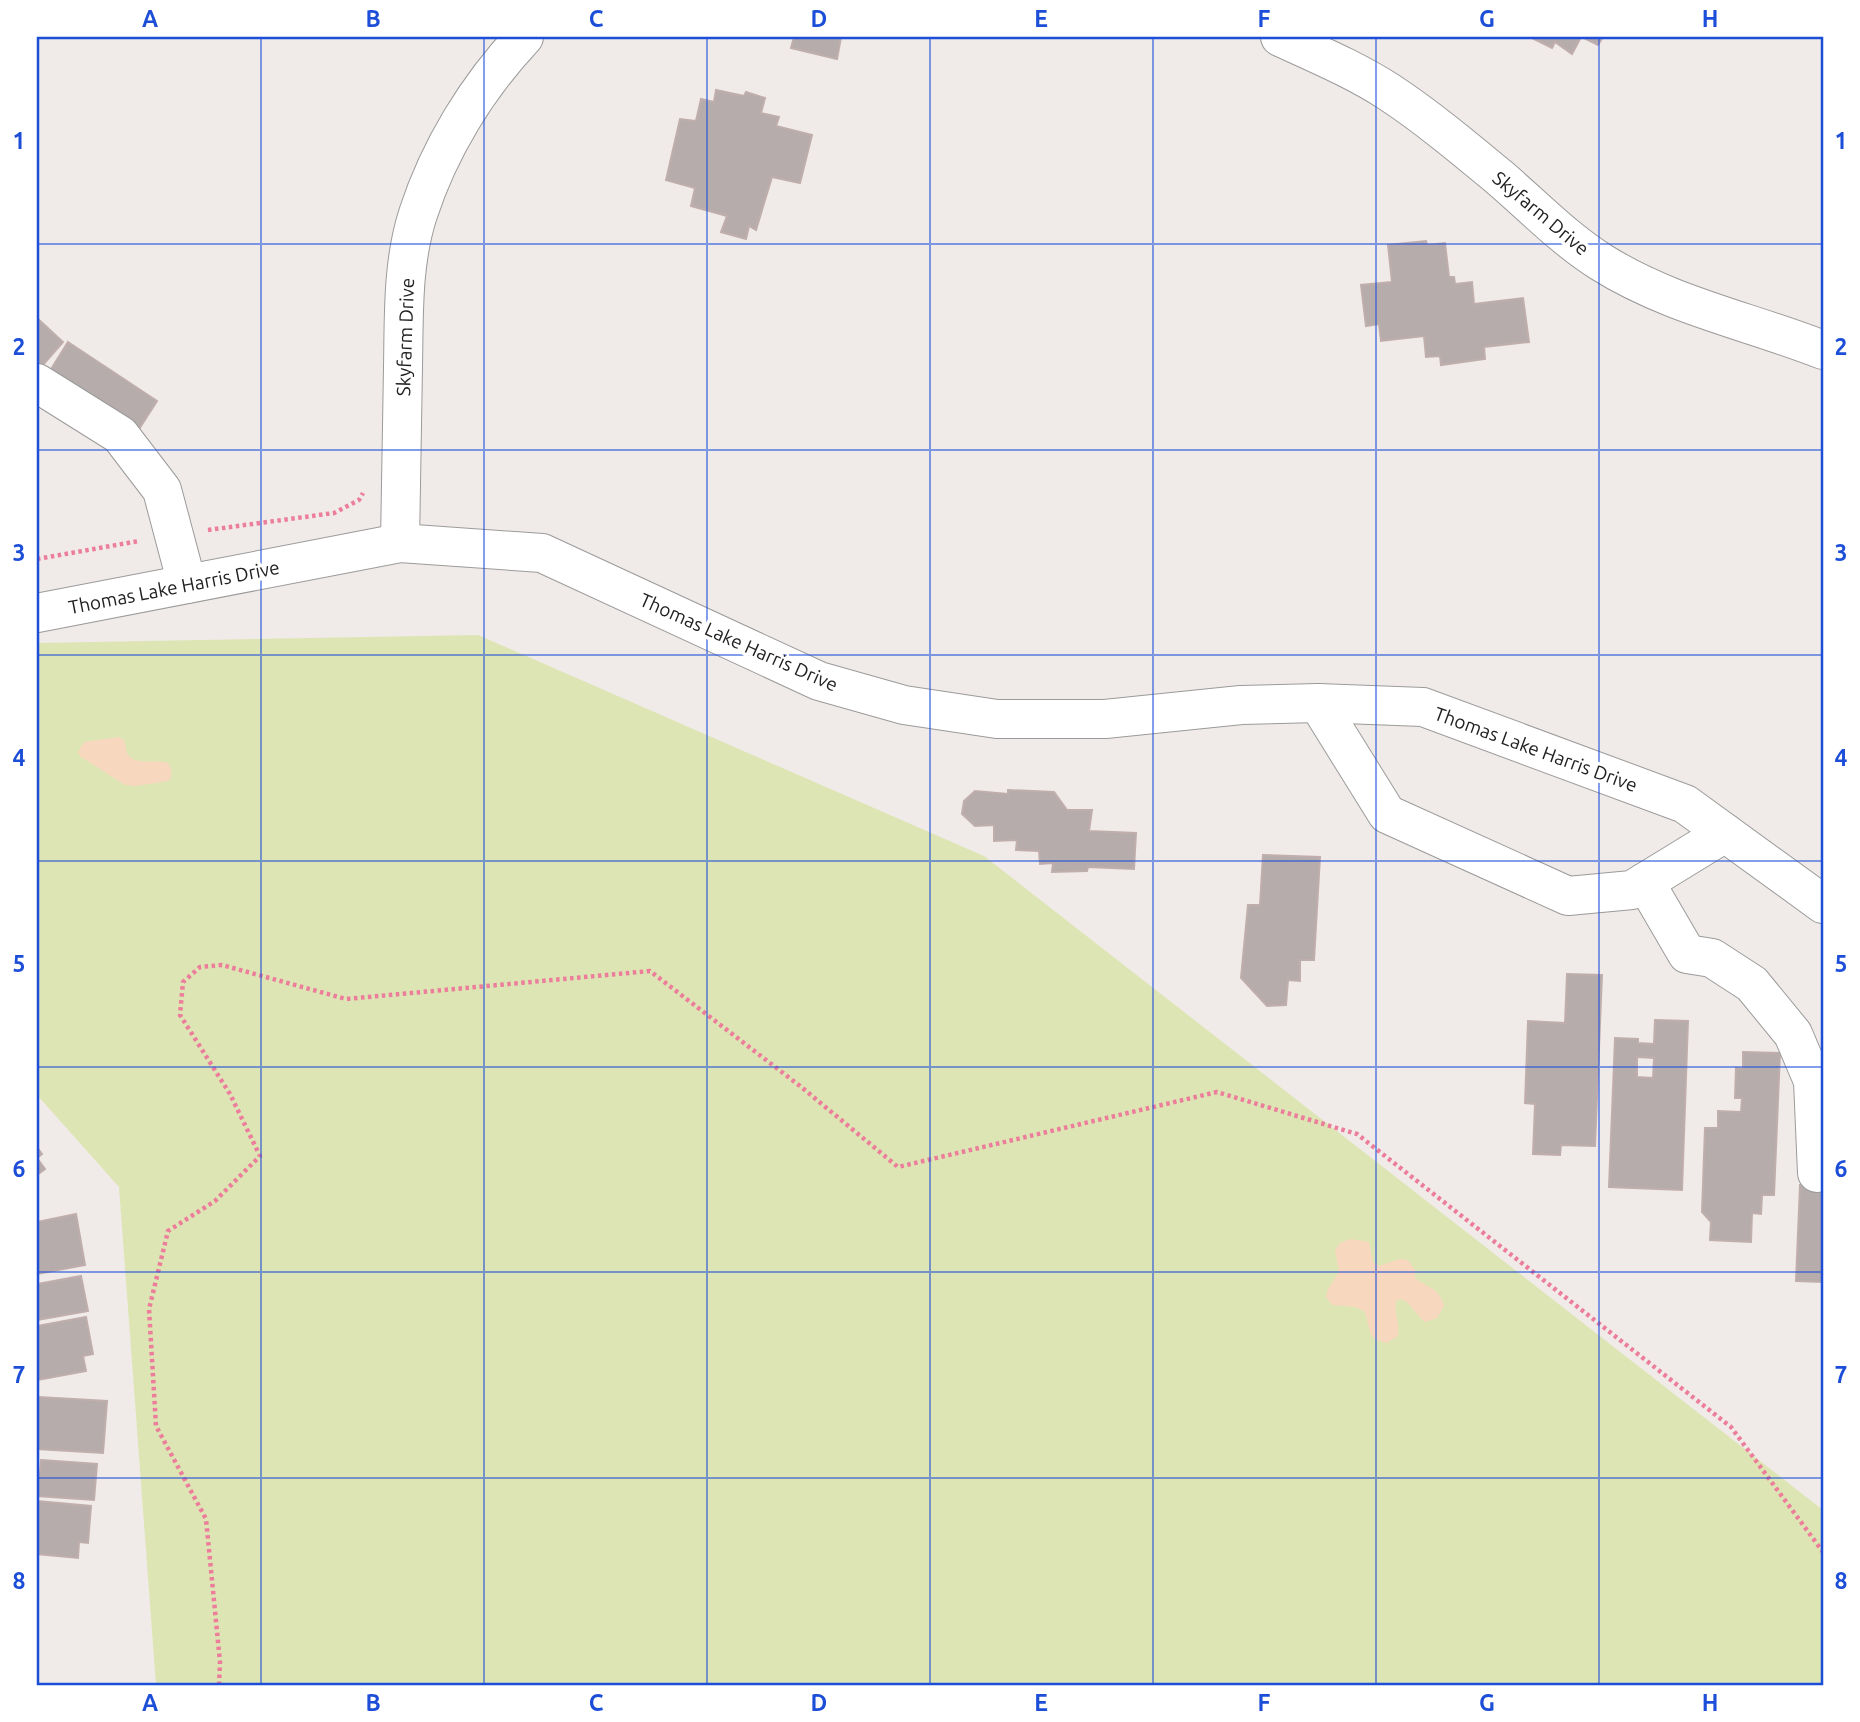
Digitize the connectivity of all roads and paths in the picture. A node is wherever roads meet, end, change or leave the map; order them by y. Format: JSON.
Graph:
{"nodes":[{"id":1,"x":524,"y":37,"type":"edge"},
{"id":2,"x":1280,"y":37,"type":"edge"},
{"id":3,"x":1823,"y":350,"type":"edge"},
{"id":4,"x":37,"y":383,"type":"edge"},
{"id":5,"x":366,"y":486,"type":"dead end"},
{"id":6,"x":206,"y":530,"type":"dead end"},
{"id":7,"x":144,"y":540,"type":"dead end"},
{"id":8,"x":400,"y":543,"type":"junction"},
{"id":9,"x":37,"y":559,"type":"edge"},
{"id":10,"x":187,"y":584,"type":"junction"},
{"id":11,"x":37,"y":613,"type":"edge"},
{"id":12,"x":1318,"y":703,"type":"junction"},
{"id":13,"x":1725,"y":833,"type":"junction"},
{"id":14,"x":1645,"y":882,"type":"junction"},
{"id":15,"x":1823,"y":904,"type":"edge"},
{"id":16,"x":1817,"y":1173,"type":"dead end"},
{"id":17,"x":1823,"y":1552,"type":"edge"},
{"id":18,"x":219,"y":1685,"type":"edge"}],
"edges":[{"from":1,"to":8,"type":"street","name":"Skyfarm Drive"},
{"from":2,"to":3,"type":"street","name":"Skyfarm Drive"},
{"from":4,"to":10,"type":"street"},
{"from":5,"to":6,"type":"path"},
{"from":7,"to":9,"type":"path"},
{"from":8,"to":10,"type":"street","name":"Thomas Lake Harris Drive"},
{"from":8,"to":12,"type":"street","name":"Thomas Lake Harris Drive"},
{"from":10,"to":11,"type":"street","name":"Thomas Lake Harris Drive"},
{"from":12,"to":13,"type":"street","name":"Thomas Lake Harris Drive"},
{"from":12,"to":14,"type":"street"},
{"from":13,"to":14,"type":"street"},
{"from":13,"to":15,"type":"street","name":"Thomas Lake Harris Drive"},
{"from":14,"to":16,"type":"street"},
{"from":17,"to":18,"type":"path"}]}
